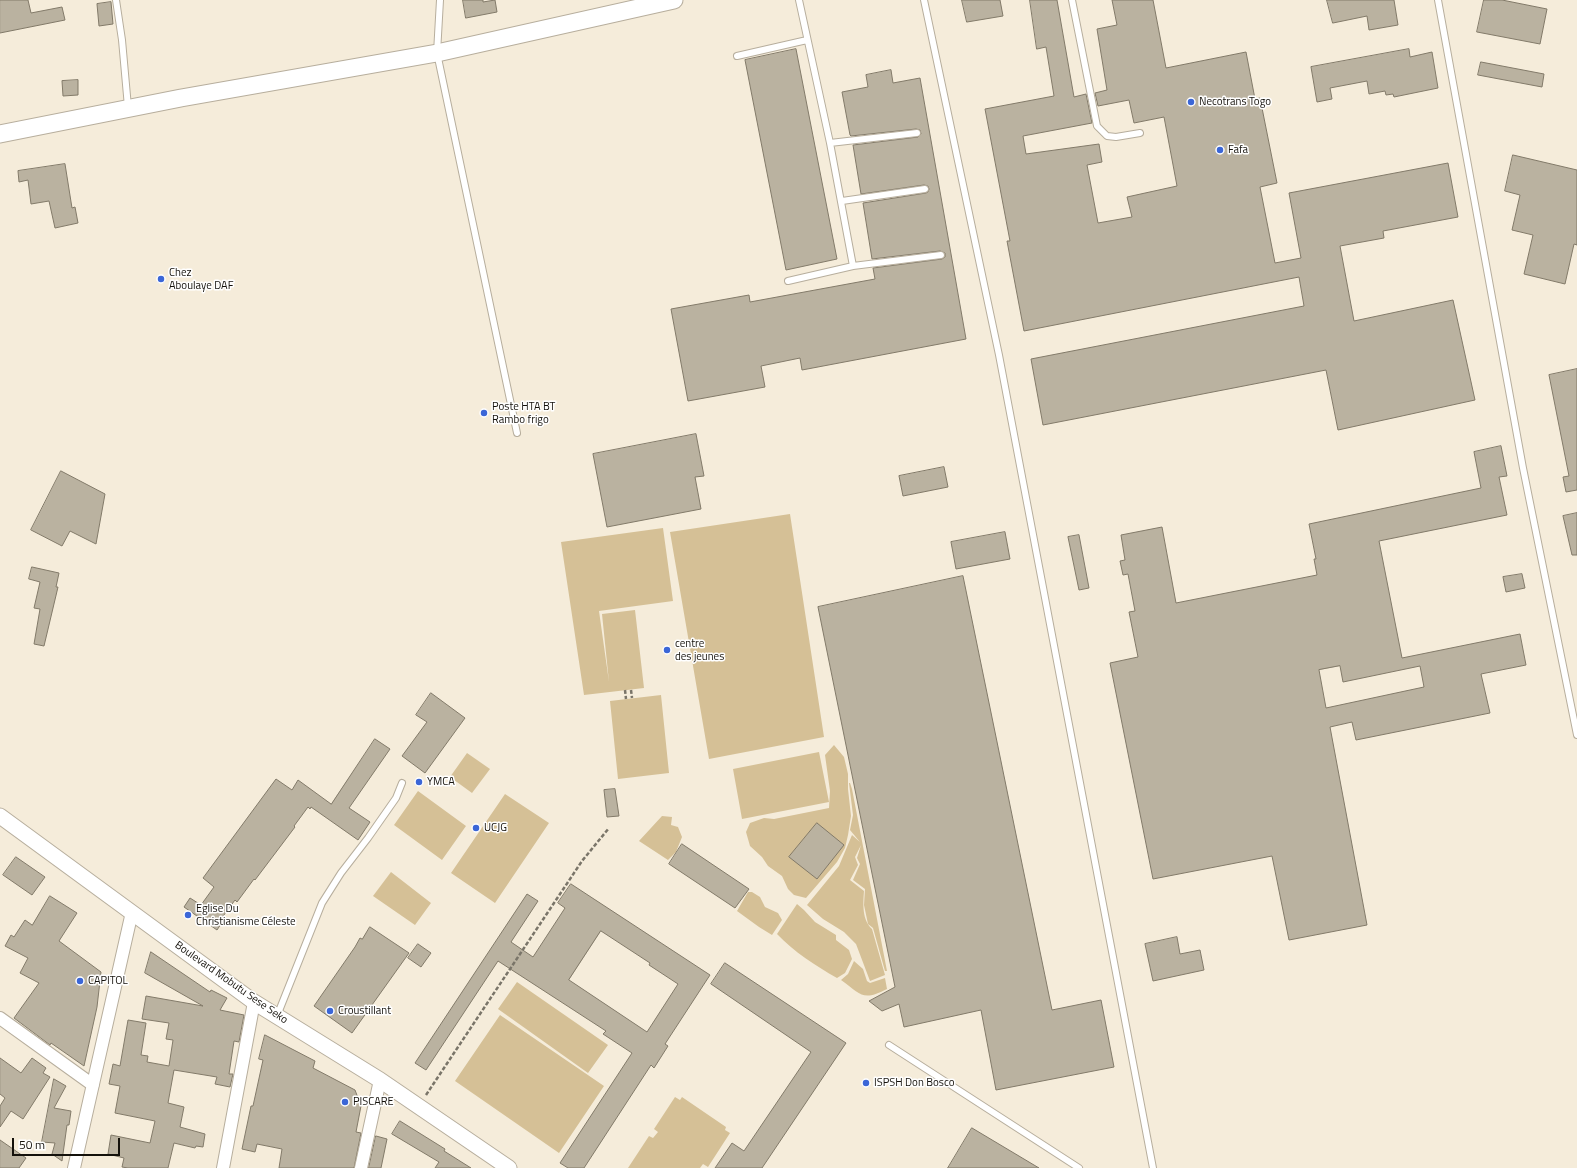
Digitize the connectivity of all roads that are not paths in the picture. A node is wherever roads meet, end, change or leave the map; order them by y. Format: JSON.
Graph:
{"nodes":[{"id":1,"x":116,"y":0,"type":"edge"},
{"id":2,"x":440,"y":0,"type":"edge"},
{"id":3,"x":674,"y":0,"type":"edge"},
{"id":4,"x":799,"y":0,"type":"edge"},
{"id":5,"x":924,"y":0,"type":"edge"},
{"id":6,"x":1072,"y":0,"type":"edge"},
{"id":7,"x":1438,"y":0,"type":"edge"},
{"id":8,"x":807,"y":40,"type":"junction"},
{"id":9,"x":437,"y":53,"type":"junction"},
{"id":10,"x":737,"y":56,"type":"dead end"},
{"id":11,"x":128,"y":108,"type":"junction"},
{"id":12,"x":917,"y":133,"type":"dead end"},
{"id":13,"x":1140,"y":133,"type":"dead end"},
{"id":14,"x":0,"y":134,"type":"edge"},
{"id":15,"x":830,"y":142,"type":"junction"},
{"id":16,"x":925,"y":189,"type":"dead end"},
{"id":17,"x":842,"y":201,"type":"junction"},
{"id":18,"x":940,"y":255,"type":"dead end"},
{"id":19,"x":853,"y":266,"type":"junction"},
{"id":20,"x":788,"y":281,"type":"dead end"},
{"id":21,"x":518,"y":433,"type":"dead end"},
{"id":22,"x":1577,"y":735,"type":"edge"},
{"id":23,"x":402,"y":783,"type":"dead end"},
{"id":24,"x":0,"y":816,"type":"edge"},
{"id":25,"x":132,"y":912,"type":"junction"},
{"id":26,"x":254,"y":1002,"type":"junction"},
{"id":27,"x":277,"y":1016,"type":"junction"},
{"id":28,"x":0,"y":1018,"type":"edge"},
{"id":29,"x":889,"y":1044,"type":"dead end"},
{"id":30,"x":380,"y":1080,"type":"junction"},
{"id":31,"x":93,"y":1085,"type":"junction"},
{"id":32,"x":74,"y":1168,"type":"edge"},
{"id":33,"x":223,"y":1168,"type":"edge"},
{"id":34,"x":361,"y":1168,"type":"edge"},
{"id":35,"x":509,"y":1168,"type":"edge"},
{"id":36,"x":1079,"y":1168,"type":"edge"},
{"id":37,"x":1153,"y":1168,"type":"edge"}],
"edges":[{"from":1,"to":11,"type":"lane"},
{"from":2,"to":9,"type":"lane"},
{"from":3,"to":9,"type":"main road"},
{"from":4,"to":8,"type":"lane"},
{"from":5,"to":37,"type":"lane"},
{"from":6,"to":13,"type":"lane"},
{"from":7,"to":22,"type":"lane"},
{"from":8,"to":10,"type":"lane"},
{"from":8,"to":15,"type":"lane"},
{"from":9,"to":11,"type":"main road"},
{"from":9,"to":21,"type":"lane"},
{"from":11,"to":14,"type":"main road"},
{"from":12,"to":15,"type":"lane"},
{"from":15,"to":17,"type":"lane"},
{"from":16,"to":17,"type":"lane"},
{"from":17,"to":19,"type":"lane"},
{"from":18,"to":19,"type":"lane"},
{"from":19,"to":20,"type":"lane"},
{"from":23,"to":27,"type":"lane"},
{"from":24,"to":25,"type":"street","name":"Boulevard Mobutu Sese Seko"},
{"from":25,"to":26,"type":"street","name":"Boulevard Mobutu Sese Seko"},
{"from":25,"to":31,"type":"street"},
{"from":26,"to":27,"type":"street","name":"Boulevard Mobutu Sese Seko"},
{"from":26,"to":33,"type":"street"},
{"from":27,"to":30,"type":"street","name":"Boulevard Mobutu Sese Seko"},
{"from":28,"to":31,"type":"street"},
{"from":29,"to":36,"type":"lane"},
{"from":30,"to":34,"type":"street"},
{"from":30,"to":35,"type":"street","name":"Boulevard Mobutu Sese Seko"},
{"from":31,"to":32,"type":"street"}]}
